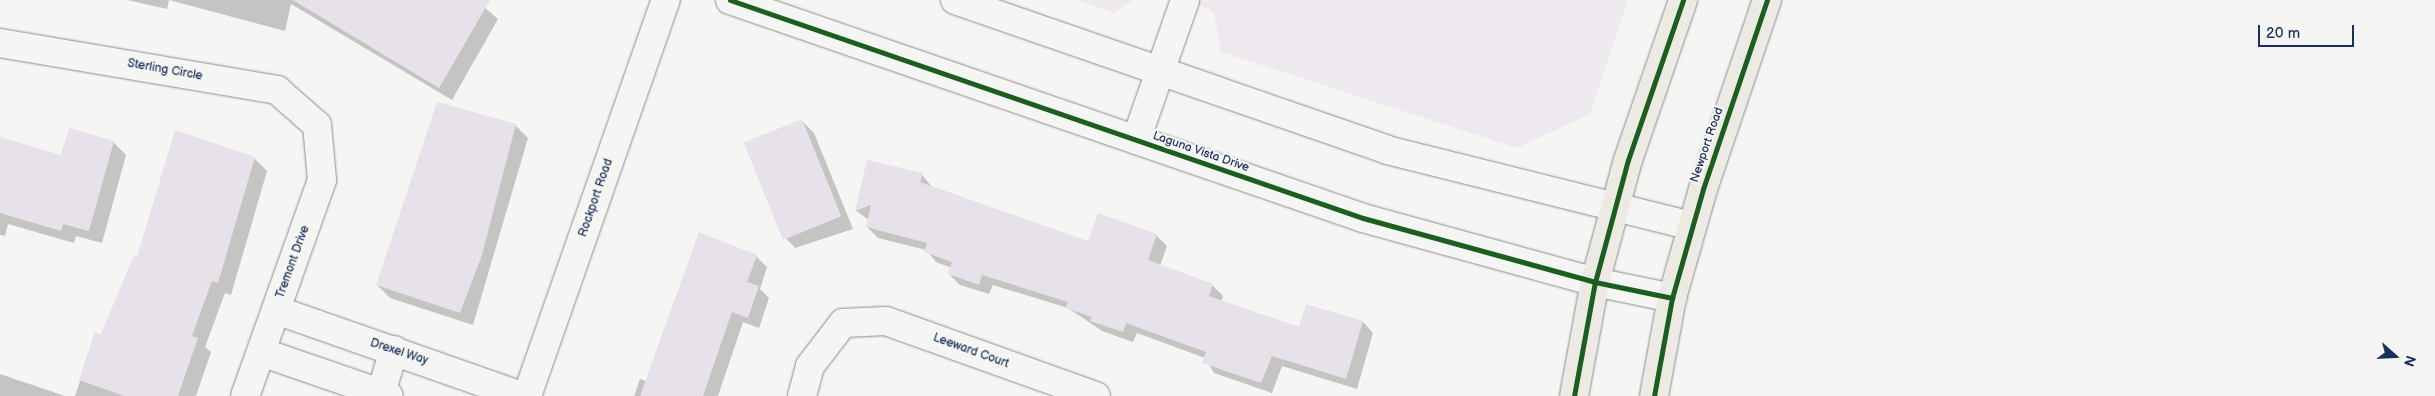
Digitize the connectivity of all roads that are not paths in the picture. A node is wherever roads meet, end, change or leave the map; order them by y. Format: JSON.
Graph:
{"nodes":[{"id":1,"x":666,"y":0,"type":"edge"},
{"id":2,"x":730,"y":0,"type":"edge"},
{"id":3,"x":955,"y":0,"type":"edge"},
{"id":4,"x":1185,"y":0,"type":"edge"},
{"id":5,"x":1683,"y":0,"type":"edge"},
{"id":6,"x":1767,"y":0,"type":"edge"},
{"id":7,"x":0,"y":43,"type":"edge"},
{"id":8,"x":1160,"y":71,"type":"junction"},
{"id":9,"x":317,"y":125,"type":"joint"},
{"id":10,"x":1136,"y":140,"type":"junction"},
{"id":11,"x":1616,"y":207,"type":"junction"},
{"id":12,"x":1692,"y":226,"type":"junction"},
{"id":13,"x":1595,"y":282,"type":"junction"},
{"id":14,"x":1672,"y":298,"type":"junction"},
{"id":15,"x":276,"y":310,"type":"junction"},
{"id":16,"x":394,"y":350,"type":"junction"},
{"id":17,"x":261,"y":352,"type":"junction"},
{"id":18,"x":385,"y":395,"type":"edge"},
{"id":19,"x":245,"y":396,"type":"edge"},
{"id":20,"x":522,"y":396,"type":"edge"},
{"id":21,"x":527,"y":396,"type":"edge"},
{"id":22,"x":802,"y":396,"type":"edge"},
{"id":23,"x":1096,"y":396,"type":"edge"},
{"id":24,"x":1574,"y":396,"type":"edge"},
{"id":25,"x":1654,"y":396,"type":"edge"}],
"edges":[{"from":1,"to":21,"type":"street","name":"Rockport Road"},
{"from":2,"to":10,"type":"street","name":"Laguna Vista Drive"},
{"from":3,"to":8,"type":"street"},
{"from":4,"to":8,"type":"street"},
{"from":5,"to":11,"type":"main road"},
{"from":6,"to":12,"type":"main road","name":"Newport Road"},
{"from":7,"to":9,"type":"street","name":"Sterling Circle"},
{"from":8,"to":10,"type":"street"},
{"from":8,"to":11,"type":"street"},
{"from":9,"to":15,"type":"street","name":"Tremont Drive"},
{"from":10,"to":13,"type":"street","name":"Laguna Vista Drive"},
{"from":11,"to":12,"type":"street"},
{"from":11,"to":13,"type":"main road"},
{"from":12,"to":14,"type":"main road","name":"Newport Road"},
{"from":13,"to":14,"type":"street","name":"Laguna Vista Drive"},
{"from":13,"to":24,"type":"main road"},
{"from":14,"to":25,"type":"main road","name":"Newport Road"},
{"from":15,"to":16,"type":"street","name":"Drexel Way"},
{"from":15,"to":17,"type":"street","name":"Tremont Drive"},
{"from":16,"to":18,"type":"street"},
{"from":16,"to":20,"type":"street","name":"Drexel Way"},
{"from":17,"to":18,"type":"street"},
{"from":17,"to":19,"type":"street","name":"Tremont Drive"},
{"from":22,"to":23,"type":"street","name":"Leeward Court"}]}
